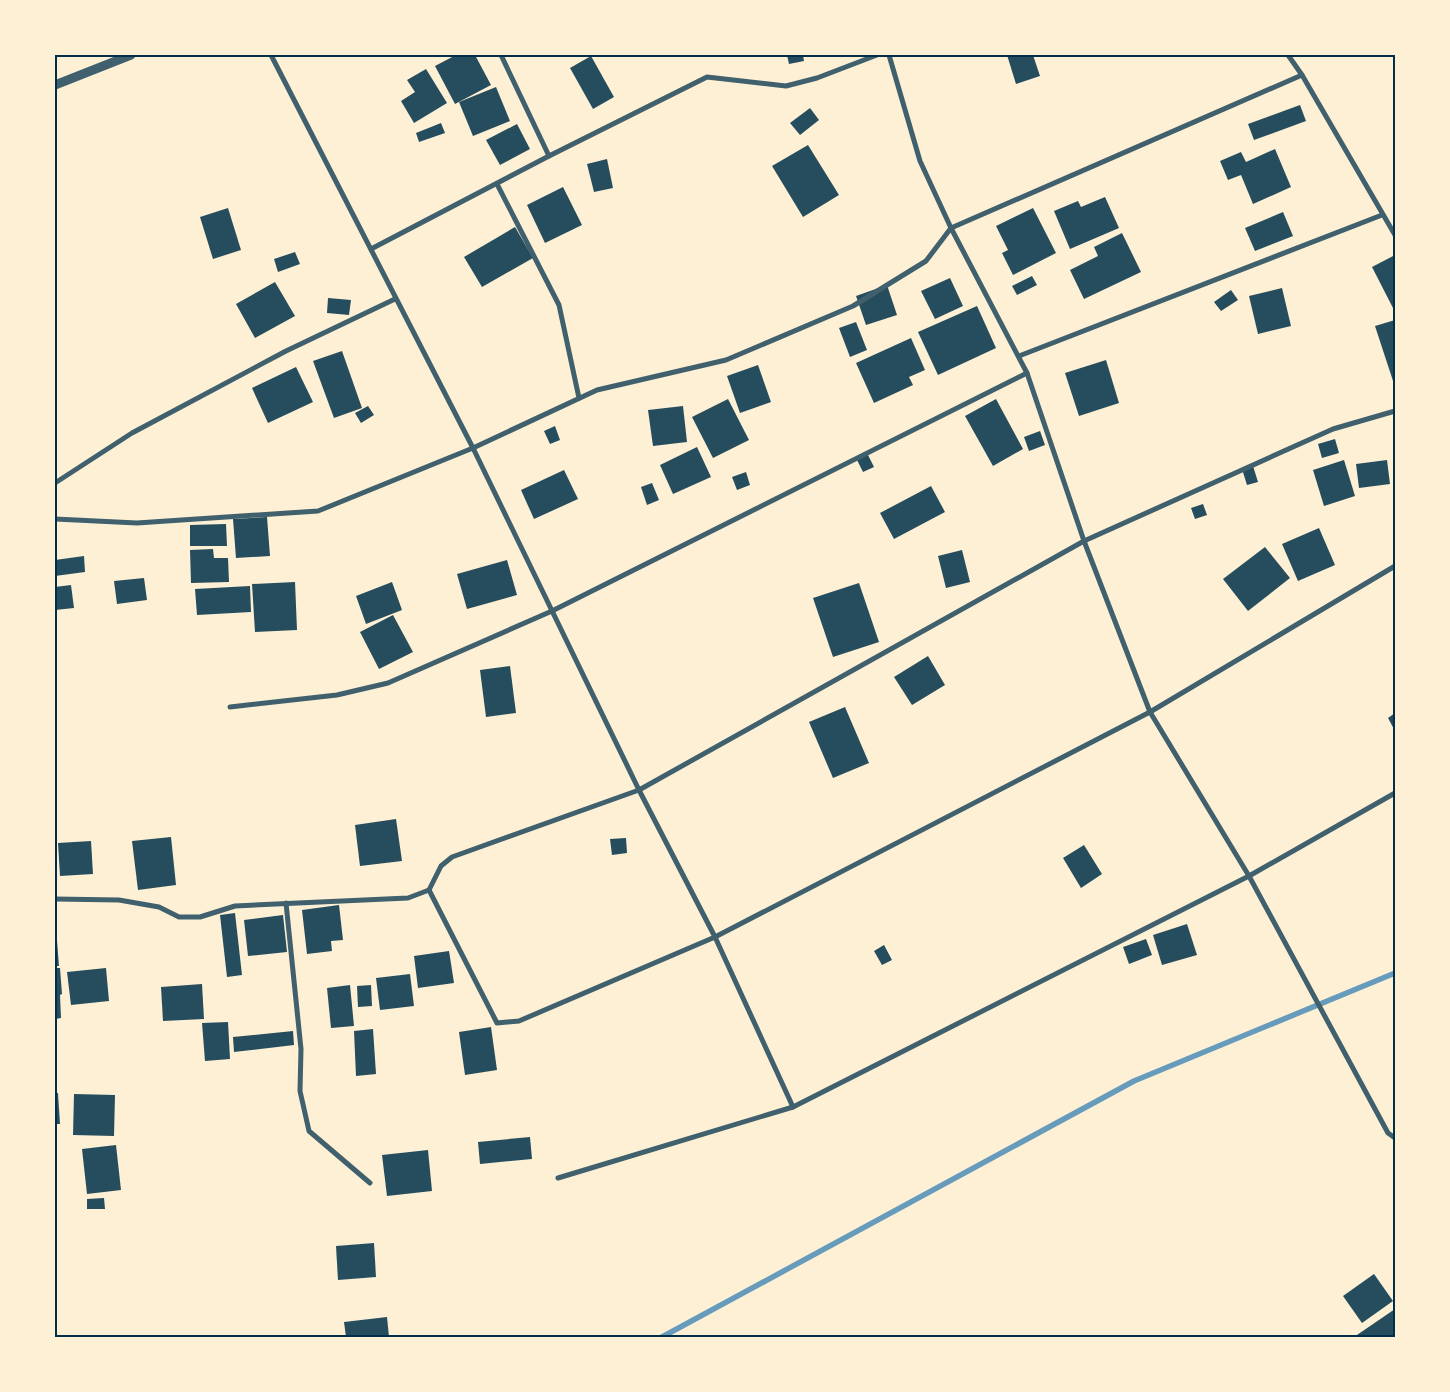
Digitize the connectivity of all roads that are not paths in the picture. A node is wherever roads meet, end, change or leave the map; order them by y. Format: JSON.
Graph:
{"nodes":[{"id":1,"x":131,"y":55,"type":"edge"},
{"id":2,"x":271,"y":55,"type":"edge"},
{"id":3,"x":501,"y":55,"type":"edge"},
{"id":4,"x":876,"y":55,"type":"edge"},
{"id":5,"x":889,"y":55,"type":"edge"},
{"id":6,"x":1288,"y":55,"type":"edge"},
{"id":7,"x":1302,"y":75,"type":"junction"},
{"id":8,"x":55,"y":85,"type":"edge"},
{"id":9,"x":549,"y":156,"type":"junction"},
{"id":10,"x":497,"y":184,"type":"junction"},
{"id":11,"x":1382,"y":216,"type":"junction"},
{"id":12,"x":951,"y":228,"type":"junction"},
{"id":13,"x":1395,"y":236,"type":"edge"},
{"id":14,"x":371,"y":249,"type":"junction"},
{"id":15,"x":395,"y":299,"type":"junction"},
{"id":16,"x":1019,"y":356,"type":"junction"},
{"id":17,"x":1027,"y":373,"type":"junction"},
{"id":18,"x":579,"y":398,"type":"junction"},
{"id":19,"x":1395,"y":410,"type":"edge"},
{"id":20,"x":473,"y":448,"type":"junction"},
{"id":21,"x":55,"y":483,"type":"edge"},
{"id":22,"x":55,"y":519,"type":"edge"},
{"id":23,"x":1084,"y":541,"type":"junction"},
{"id":24,"x":1395,"y":566,"type":"edge"},
{"id":25,"x":552,"y":611,"type":"junction"},
{"id":26,"x":230,"y":707,"type":"dead end"},
{"id":27,"x":1150,"y":712,"type":"junction"},
{"id":28,"x":639,"y":790,"type":"junction"},
{"id":29,"x":1395,"y":793,"type":"edge"},
{"id":30,"x":1249,"y":876,"type":"junction"},
{"id":31,"x":429,"y":890,"type":"junction"},
{"id":32,"x":55,"y":899,"type":"edge"},
{"id":33,"x":286,"y":902,"type":"junction"},
{"id":34,"x":715,"y":937,"type":"junction"},
{"id":35,"x":793,"y":1107,"type":"junction"},
{"id":36,"x":1395,"y":1138,"type":"edge"},
{"id":37,"x":558,"y":1178,"type":"dead end"},
{"id":38,"x":370,"y":1183,"type":"dead end"}],
"edges":[{"from":1,"to":8,"type":"street"},
{"from":2,"to":14,"type":"street"},
{"from":3,"to":9,"type":"street"},
{"from":4,"to":9,"type":"street"},
{"from":5,"to":12,"type":"street"},
{"from":6,"to":7,"type":"street"},
{"from":7,"to":11,"type":"street"},
{"from":7,"to":12,"type":"street"},
{"from":9,"to":10,"type":"street"},
{"from":10,"to":14,"type":"street"},
{"from":10,"to":18,"type":"street"},
{"from":11,"to":13,"type":"street"},
{"from":11,"to":16,"type":"street"},
{"from":12,"to":16,"type":"street"},
{"from":12,"to":18,"type":"street"},
{"from":14,"to":15,"type":"street"},
{"from":15,"to":20,"type":"street"},
{"from":15,"to":21,"type":"street"},
{"from":16,"to":17,"type":"street"},
{"from":17,"to":23,"type":"street"},
{"from":17,"to":25,"type":"street"},
{"from":18,"to":20,"type":"street"},
{"from":19,"to":23,"type":"street"},
{"from":20,"to":22,"type":"street"},
{"from":20,"to":25,"type":"street"},
{"from":23,"to":27,"type":"street"},
{"from":23,"to":28,"type":"street"},
{"from":24,"to":27,"type":"street"},
{"from":25,"to":26,"type":"street"},
{"from":25,"to":28,"type":"street"},
{"from":27,"to":30,"type":"street"},
{"from":27,"to":34,"type":"street"},
{"from":28,"to":31,"type":"street"},
{"from":28,"to":34,"type":"street"},
{"from":29,"to":30,"type":"street"},
{"from":30,"to":35,"type":"street"},
{"from":30,"to":36,"type":"street"},
{"from":31,"to":33,"type":"street"},
{"from":31,"to":34,"type":"street"},
{"from":32,"to":33,"type":"street"},
{"from":33,"to":38,"type":"street"},
{"from":34,"to":35,"type":"street"},
{"from":35,"to":37,"type":"street"}]}
